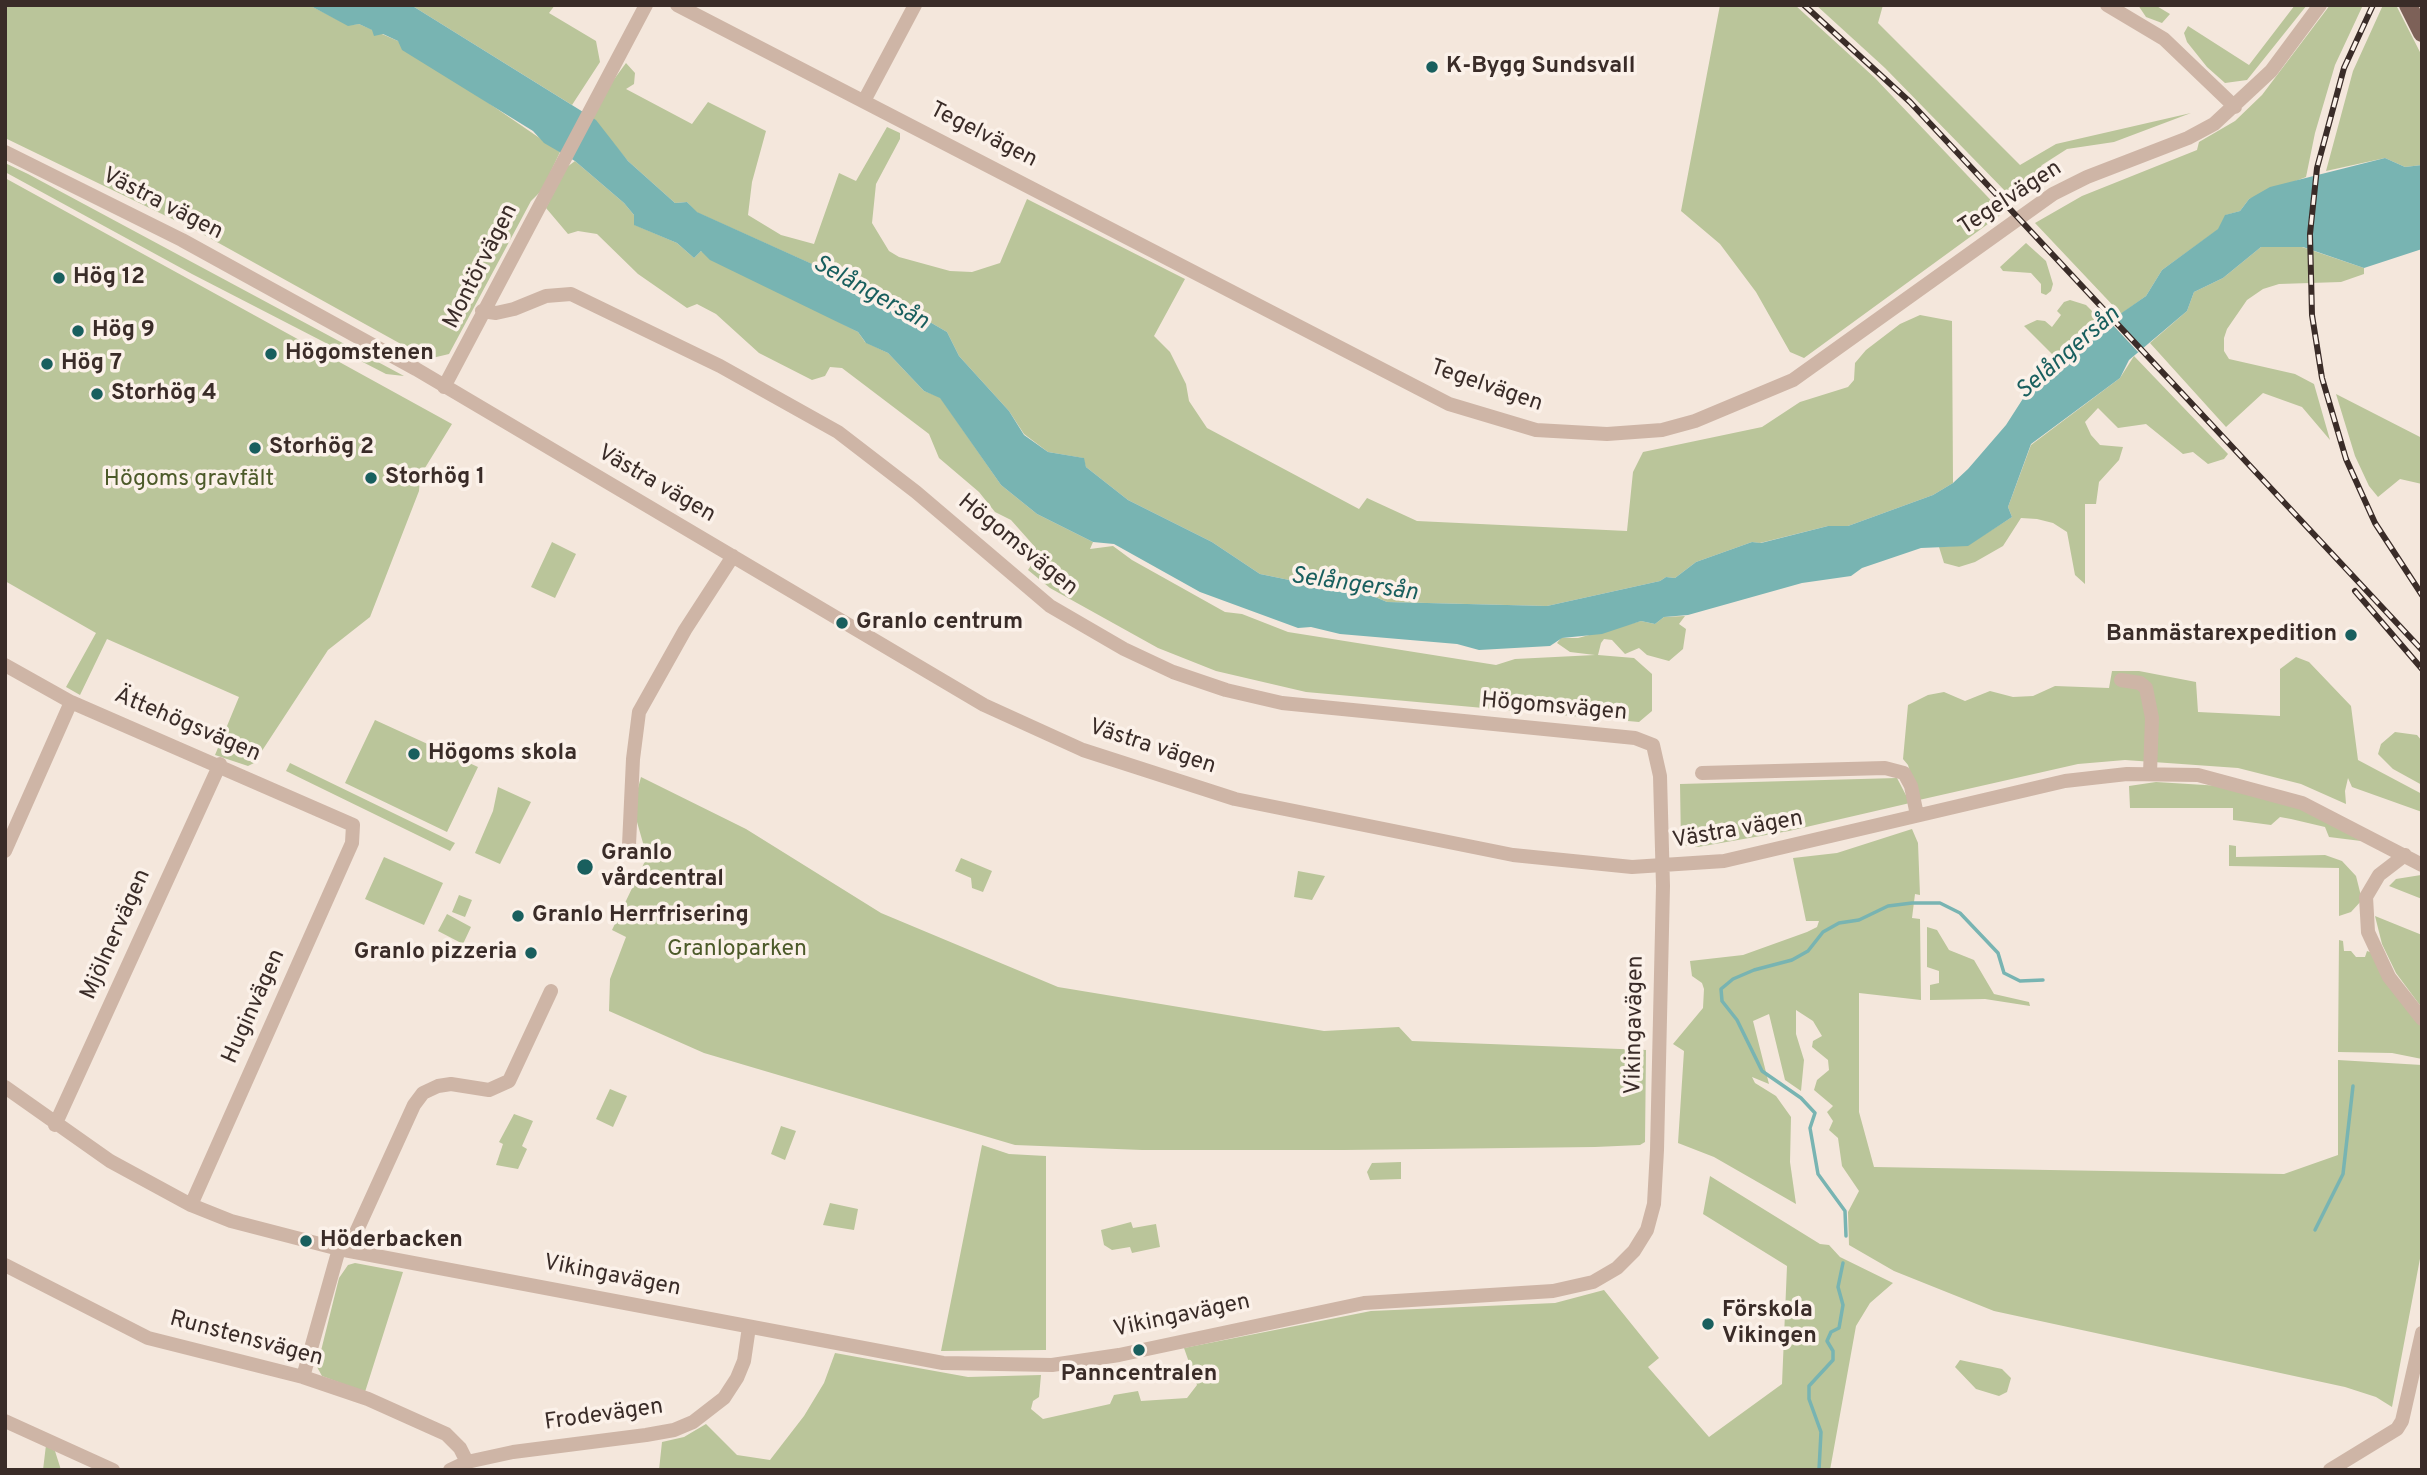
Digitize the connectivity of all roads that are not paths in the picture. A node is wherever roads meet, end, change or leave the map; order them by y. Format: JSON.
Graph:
{"nodes":[{"id":1,"x":650,"y":5,"type":"edge"},
{"id":2,"x":677,"y":5,"type":"edge"},
{"id":3,"x":915,"y":5,"type":"edge"},
{"id":4,"x":2107,"y":5,"type":"edge"},
{"id":5,"x":2320,"y":5,"type":"edge"},
{"id":6,"x":2408,"y":5,"type":"edge"},
{"id":7,"x":2422,"y":33,"type":"edge"},
{"id":8,"x":864,"y":101,"type":"junction"},
{"id":9,"x":2235,"y":107,"type":"junction"},
{"id":10,"x":5,"y":152,"type":"edge"},
{"id":11,"x":482,"y":311,"type":"junction"},
{"id":12,"x":444,"y":387,"type":"junction"},
{"id":13,"x":733,"y":556,"type":"junction"},
{"id":14,"x":5,"y":665,"type":"edge"},
{"id":15,"x":2120,"y":680,"type":"dead end"},
{"id":16,"x":71,"y":702,"type":"junction"},
{"id":17,"x":220,"y":764,"type":"junction"},
{"id":18,"x":1702,"y":773,"type":"dead end"},
{"id":19,"x":2150,"y":773,"type":"junction"},
{"id":20,"x":1917,"y":815,"type":"junction"},
{"id":21,"x":354,"y":825,"type":"joint"},
{"id":22,"x":629,"y":845,"type":"dead end"},
{"id":23,"x":5,"y":851,"type":"edge"},
{"id":24,"x":2405,"y":855,"type":"junction"},
{"id":25,"x":2422,"y":865,"type":"edge"},
{"id":26,"x":1663,"y":867,"type":"junction"},
{"id":27,"x":551,"y":991,"type":"dead end"},
{"id":28,"x":2422,"y":1019,"type":"edge"},
{"id":29,"x":5,"y":1087,"type":"edge"},
{"id":30,"x":55,"y":1125,"type":"junction"},
{"id":31,"x":191,"y":1205,"type":"junction"},
{"id":32,"x":343,"y":1249,"type":"junction"},
{"id":33,"x":5,"y":1265,"type":"edge"},
{"id":34,"x":749,"y":1327,"type":"junction"},
{"id":35,"x":2422,"y":1333,"type":"edge"},
{"id":36,"x":303,"y":1377,"type":"junction"},
{"id":37,"x":5,"y":1422,"type":"edge"},
{"id":38,"x":467,"y":1462,"type":"junction"},
{"id":39,"x":113,"y":1470,"type":"edge"},
{"id":40,"x":450,"y":1470,"type":"edge"},
{"id":41,"x":2330,"y":1470,"type":"edge"}],
"edges":[{"from":1,"to":11,"type":"street","name":"Montörvägen"},
{"from":2,"to":8,"type":"street","name":"Tegelvägen"},
{"from":3,"to":8,"type":"street"},
{"from":4,"to":9,"type":"street"},
{"from":5,"to":9,"type":"street","name":"Tegelvägen"},
{"from":6,"to":7,"type":"main road"},
{"from":8,"to":9,"type":"street","name":"Tegelvägen"},
{"from":10,"to":12,"type":"street","name":"Västra vägen"},
{"from":11,"to":12,"type":"street","name":"Montörvägen"},
{"from":11,"to":26,"type":"street","name":"Högomsvägen"},
{"from":12,"to":13,"type":"street","name":"Västra vägen"},
{"from":13,"to":22,"type":"street"},
{"from":13,"to":26,"type":"street","name":"Västra vägen"},
{"from":14,"to":16,"type":"street","name":"Ättehögsvägen"},
{"from":15,"to":19,"type":"street"},
{"from":16,"to":17,"type":"street","name":"Ättehögsvägen"},
{"from":16,"to":23,"type":"street"},
{"from":17,"to":21,"type":"street","name":"Ättehögsvägen"},
{"from":17,"to":30,"type":"street","name":"Mjölnervägen"},
{"from":18,"to":20,"type":"street"},
{"from":19,"to":20,"type":"street","name":"Västra vägen"},
{"from":19,"to":24,"type":"street","name":"Västra vägen"},
{"from":20,"to":26,"type":"street","name":"Västra vägen"},
{"from":21,"to":31,"type":"street","name":"Huginvägen"},
{"from":24,"to":25,"type":"street","name":"Västra vägen"},
{"from":24,"to":28,"type":"street"},
{"from":26,"to":34,"type":"street","name":"Vikingavägen"},
{"from":27,"to":32,"type":"street"},
{"from":29,"to":30,"type":"street","name":"Vikingavägen"},
{"from":30,"to":31,"type":"street","name":"Vikingavägen"},
{"from":31,"to":32,"type":"street","name":"Vikingavägen"},
{"from":32,"to":34,"type":"street","name":"Vikingavägen"},
{"from":32,"to":36,"type":"street"},
{"from":33,"to":36,"type":"street","name":"Runstensvägen"},
{"from":34,"to":38,"type":"street","name":"Frodevägen"},
{"from":35,"to":41,"type":"street"},
{"from":36,"to":38,"type":"street","name":"Runstensvägen"},
{"from":37,"to":39,"type":"street"},
{"from":38,"to":40,"type":"street","name":"Frodevägen"}]}
